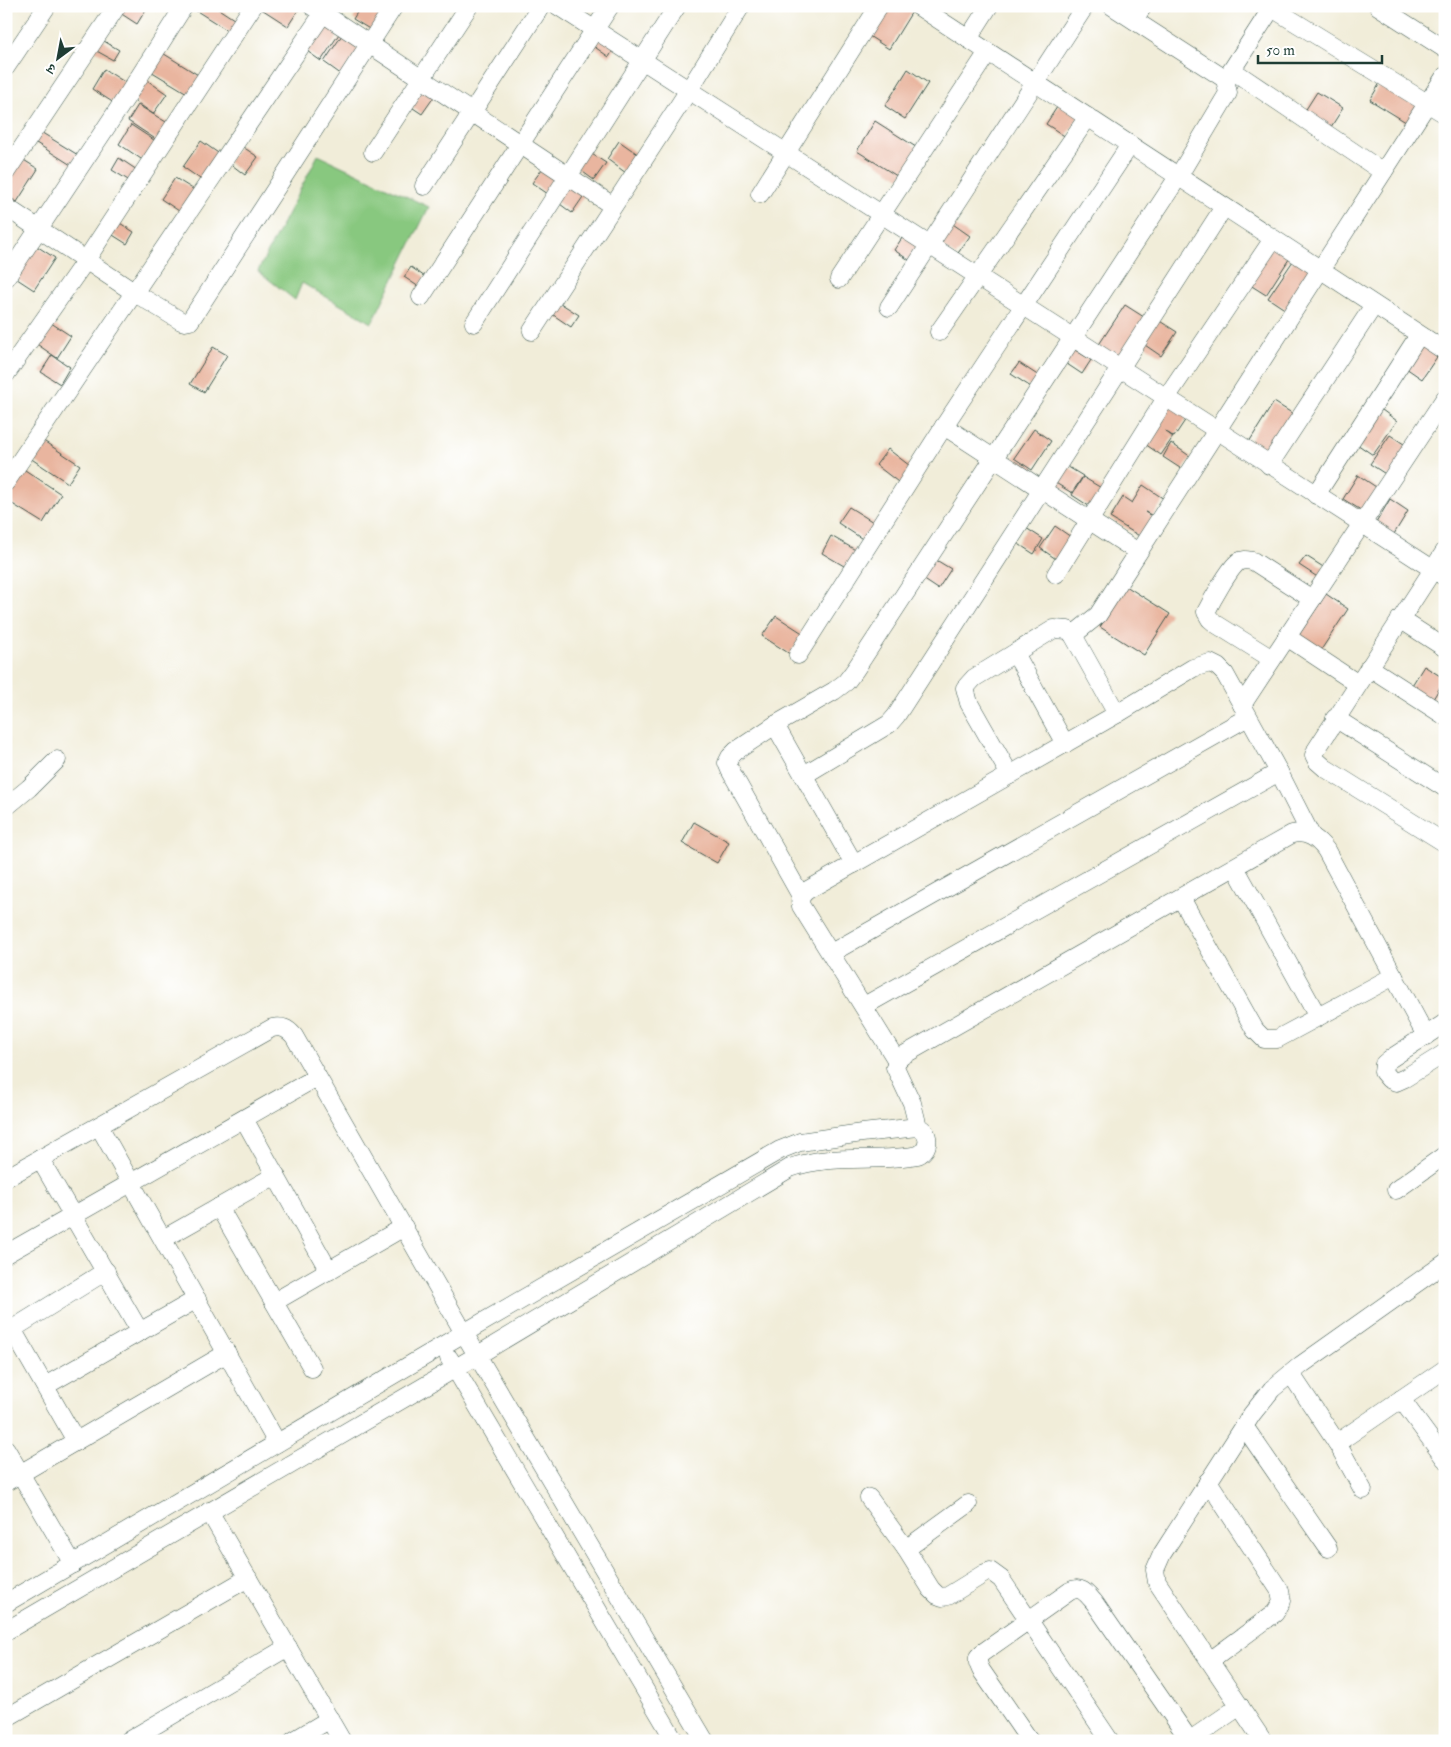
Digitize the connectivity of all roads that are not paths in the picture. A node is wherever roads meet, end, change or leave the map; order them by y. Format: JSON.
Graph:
{"nodes":[{"id":1,"x":47,"y":6,"type":"edge"},
{"id":2,"x":117,"y":6,"type":"edge"},
{"id":3,"x":184,"y":6,"type":"edge"},
{"id":4,"x":253,"y":6,"type":"edge"},
{"id":5,"x":394,"y":6,"type":"edge"},
{"id":6,"x":469,"y":6,"type":"edge"},
{"id":7,"x":541,"y":6,"type":"edge"},
{"id":8,"x":558,"y":6,"type":"edge"},
{"id":9,"x":610,"y":6,"type":"edge"},
{"id":10,"x":677,"y":6,"type":"edge"},
{"id":11,"x":741,"y":6,"type":"edge"},
{"id":12,"x":879,"y":6,"type":"edge"},
{"id":13,"x":918,"y":6,"type":"edge"},
{"id":14,"x":989,"y":6,"type":"edge"},
{"id":15,"x":1085,"y":6,"type":"edge"},
{"id":16,"x":1112,"y":6,"type":"edge"},
{"id":17,"x":1378,"y":6,"type":"edge"},
{"id":18,"x":1273,"y":7,"type":"edge"},
{"id":19,"x":321,"y":9,"type":"edge"},
{"id":20,"x":1138,"y":13,"type":"edge"},
{"id":21,"x":595,"y":30,"type":"junction"},
{"id":22,"x":968,"y":39,"type":"junction"},
{"id":23,"x":369,"y":44,"type":"junction"},
{"id":24,"x":12,"y":45,"type":"edge"},
{"id":25,"x":1445,"y":49,"type":"edge"},
{"id":26,"x":988,"y":52,"type":"junction"},
{"id":27,"x":642,"y":60,"type":"junction"},
{"id":28,"x":6,"y":67,"type":"edge"},
{"id":29,"x":1228,"y":75,"type":"junction"},
{"id":30,"x":1445,"y":76,"type":"edge"},
{"id":31,"x":421,"y":79,"type":"junction"},
{"id":32,"x":1035,"y":84,"type":"junction"},
{"id":33,"x":689,"y":90,"type":"junction"},
{"id":34,"x":1428,"y":102,"type":"junction"},
{"id":35,"x":472,"y":112,"type":"junction"},
{"id":36,"x":1445,"y":114,"type":"edge"},
{"id":37,"x":1088,"y":118,"type":"junction"},
{"id":38,"x":520,"y":144,"type":"junction"},
{"id":39,"x":1130,"y":145,"type":"junction"},
{"id":40,"x":373,"y":152,"type":"dead end"},
{"id":41,"x":787,"y":154,"type":"junction"},
{"id":42,"x":6,"y":172,"type":"edge"},
{"id":43,"x":1383,"y":172,"type":"junction"},
{"id":44,"x":568,"y":176,"type":"junction"},
{"id":45,"x":1178,"y":177,"type":"junction"},
{"id":46,"x":424,"y":186,"type":"dead end"},
{"id":47,"x":760,"y":194,"type":"dead end"},
{"id":48,"x":613,"y":206,"type":"junction"},
{"id":49,"x":6,"y":207,"type":"edge"},
{"id":50,"x":1224,"y":207,"type":"junction"},
{"id":51,"x":882,"y":215,"type":"junction"},
{"id":52,"x":39,"y":228,"type":"junction"},
{"id":53,"x":1273,"y":239,"type":"junction"},
{"id":54,"x":930,"y":246,"type":"junction"},
{"id":55,"x":86,"y":260,"type":"junction"},
{"id":56,"x":1320,"y":270,"type":"junction"},
{"id":57,"x":977,"y":277,"type":"junction"},
{"id":58,"x":6,"y":278,"type":"edge"},
{"id":59,"x":839,"y":279,"type":"dead end"},
{"id":60,"x":135,"y":293,"type":"junction"},
{"id":61,"x":421,"y":297,"type":"dead end"},
{"id":62,"x":1374,"y":305,"type":"junction"},
{"id":63,"x":1023,"y":306,"type":"junction"},
{"id":64,"x":889,"y":307,"type":"dead end"},
{"id":65,"x":474,"y":323,"type":"dead end"},
{"id":66,"x":532,"y":331,"type":"dead end"},
{"id":67,"x":939,"y":332,"type":"dead end"},
{"id":68,"x":1419,"y":334,"type":"junction"},
{"id":69,"x":1072,"y":338,"type":"junction"},
{"id":70,"x":1445,"y":351,"type":"edge"},
{"id":71,"x":1120,"y":369,"type":"junction"},
{"id":72,"x":6,"y":374,"type":"edge"},
{"id":73,"x":1166,"y":398,"type":"junction"},
{"id":74,"x":1445,"y":398,"type":"edge"},
{"id":75,"x":944,"y":426,"type":"junction"},
{"id":76,"x":1216,"y":431,"type":"junction"},
{"id":77,"x":994,"y":458,"type":"junction"},
{"id":78,"x":1270,"y":465,"type":"junction"},
{"id":79,"x":6,"y":482,"type":"edge"},
{"id":80,"x":1042,"y":490,"type":"junction"},
{"id":81,"x":1316,"y":495,"type":"junction"},
{"id":82,"x":1088,"y":520,"type":"junction"},
{"id":83,"x":1361,"y":524,"type":"junction"},
{"id":84,"x":1445,"y":551,"type":"edge"},
{"id":85,"x":1138,"y":552,"type":"junction"},
{"id":86,"x":1439,"y":573,"type":"edge"},
{"id":87,"x":1056,"y":574,"type":"dead end"},
{"id":88,"x":1312,"y":599,"type":"junction"},
{"id":89,"x":1400,"y":619,"type":"junction"},
{"id":90,"x":1073,"y":635,"type":"junction"},
{"id":91,"x":1287,"y":637,"type":"junction"},
{"id":92,"x":1445,"y":648,"type":"edge"},
{"id":93,"x":1014,"y":653,"type":"junction"},
{"id":94,"x":798,"y":655,"type":"dead end"},
{"id":95,"x":1272,"y":659,"type":"junction"},
{"id":96,"x":1369,"y":667,"type":"junction"},
{"id":97,"x":1358,"y":684,"type":"junction"},
{"id":98,"x":1245,"y":711,"type":"junction"},
{"id":99,"x":1118,"y":714,"type":"junction"},
{"id":100,"x":1445,"y":716,"type":"edge"},
{"id":101,"x":1335,"y":718,"type":"junction"},
{"id":102,"x":775,"y":725,"type":"junction"},
{"id":103,"x":1065,"y":744,"type":"junction"},
{"id":104,"x":57,"y":760,"type":"dead end"},
{"id":105,"x":1279,"y":772,"type":"junction"},
{"id":106,"x":804,"y":775,"type":"junction"},
{"id":107,"x":1010,"y":775,"type":"junction"},
{"id":108,"x":1445,"y":788,"type":"edge"},
{"id":109,"x":6,"y":807,"type":"edge"},
{"id":110,"x":1311,"y":835,"type":"junction"},
{"id":111,"x":1445,"y":843,"type":"edge"},
{"id":112,"x":854,"y":864,"type":"junction"},
{"id":113,"x":1235,"y":867,"type":"junction"},
{"id":114,"x":801,"y":896,"type":"junction"},
{"id":115,"x":1181,"y":898,"type":"junction"},
{"id":116,"x":831,"y":953,"type":"junction"},
{"id":117,"x":1394,"y":976,"type":"junction"},
{"id":118,"x":864,"y":1006,"type":"junction"},
{"id":119,"x":1318,"y":1017,"type":"junction"},
{"id":120,"x":1445,"y":1023,"type":"edge"},
{"id":121,"x":1426,"y":1036,"type":"junction"},
{"id":122,"x":1445,"y":1054,"type":"edge"},
{"id":123,"x":897,"y":1061,"type":"junction"},
{"id":124,"x":318,"y":1077,"type":"junction"},
{"id":125,"x":244,"y":1119,"type":"junction"},
{"id":126,"x":99,"y":1126,"type":"junction"},
{"id":127,"x":918,"y":1127,"type":"junction"},
{"id":128,"x":1445,"y":1155,"type":"edge"},
{"id":129,"x":40,"y":1158,"type":"junction"},
{"id":130,"x":276,"y":1175,"type":"junction"},
{"id":131,"x":6,"y":1178,"type":"edge"},
{"id":132,"x":131,"y":1182,"type":"junction"},
{"id":133,"x":1396,"y":1190,"type":"dead end"},
{"id":134,"x":219,"y":1207,"type":"junction"},
{"id":135,"x":74,"y":1215,"type":"junction"},
{"id":136,"x":404,"y":1227,"type":"junction"},
{"id":137,"x":163,"y":1239,"type":"junction"},
{"id":138,"x":6,"y":1254,"type":"edge"},
{"id":139,"x":1445,"y":1263,"type":"edge"},
{"id":140,"x":106,"y":1271,"type":"junction"},
{"id":141,"x":330,"y":1271,"type":"junction"},
{"id":142,"x":197,"y":1299,"type":"junction"},
{"id":143,"x":274,"y":1302,"type":"junction"},
{"id":144,"x":9,"y":1331,"type":"edge"},
{"id":145,"x":140,"y":1332,"type":"junction"},
{"id":146,"x":464,"y":1333,"type":"junction"},
{"id":147,"x":442,"y":1346,"type":"junction"},
{"id":148,"x":226,"y":1353,"type":"junction"},
{"id":149,"x":478,"y":1355,"type":"junction"},
{"id":150,"x":455,"y":1367,"type":"junction"},
{"id":151,"x":312,"y":1368,"type":"dead end"},
{"id":152,"x":1445,"y":1369,"type":"edge"},
{"id":153,"x":1291,"y":1374,"type":"junction"},
{"id":154,"x":45,"y":1386,"type":"junction"},
{"id":155,"x":1401,"y":1399,"type":"junction"},
{"id":156,"x":1244,"y":1426,"type":"junction"},
{"id":157,"x":76,"y":1441,"type":"junction"},
{"id":158,"x":277,"y":1443,"type":"junction"},
{"id":159,"x":1337,"y":1443,"type":"junction"},
{"id":160,"x":6,"y":1449,"type":"edge"},
{"id":161,"x":1445,"y":1459,"type":"edge"},
{"id":162,"x":13,"y":1478,"type":"edge"},
{"id":163,"x":1208,"y":1481,"type":"junction"},
{"id":164,"x":1363,"y":1490,"type":"dead end"},
{"id":165,"x":869,"y":1498,"type":"dead end"},
{"id":166,"x":968,"y":1504,"type":"dead end"},
{"id":167,"x":209,"y":1512,"type":"junction"},
{"id":168,"x":1328,"y":1548,"type":"dead end"},
{"id":169,"x":906,"y":1549,"type":"junction"},
{"id":170,"x":73,"y":1564,"type":"junction"},
{"id":171,"x":248,"y":1578,"type":"junction"},
{"id":172,"x":6,"y":1603,"type":"edge"},
{"id":173,"x":1028,"y":1621,"type":"junction"},
{"id":174,"x":6,"y":1631,"type":"edge"},
{"id":175,"x":288,"y":1647,"type":"junction"},
{"id":176,"x":1210,"y":1661,"type":"junction"},
{"id":177,"x":1240,"y":1706,"type":"junction"},
{"id":178,"x":6,"y":1718,"type":"edge"},
{"id":179,"x":330,"y":1719,"type":"junction"},
{"id":180,"x":128,"y":1741,"type":"edge"},
{"id":181,"x":292,"y":1741,"type":"edge"},
{"id":182,"x":342,"y":1741,"type":"edge"},
{"id":183,"x":675,"y":1741,"type":"edge"},
{"id":184,"x":705,"y":1741,"type":"edge"},
{"id":185,"x":1030,"y":1741,"type":"edge"},
{"id":186,"x":1110,"y":1741,"type":"edge"},
{"id":187,"x":1189,"y":1741,"type":"edge"},
{"id":188,"x":1263,"y":1741,"type":"edge"}],
"edges":[{"from":1,"to":24,"type":"street"},
{"from":2,"to":42,"type":"street"},
{"from":3,"to":52,"type":"street"},
{"from":4,"to":55,"type":"street"},
{"from":5,"to":23,"type":"street"},
{"from":6,"to":31,"type":"street"},
{"from":7,"to":35,"type":"street"},
{"from":8,"to":21,"type":"street"},
{"from":9,"to":21,"type":"street"},
{"from":10,"to":27,"type":"street"},
{"from":11,"to":33,"type":"street"},
{"from":12,"to":41,"type":"street"},
{"from":13,"to":22,"type":"street"},
{"from":14,"to":22,"type":"street"},
{"from":15,"to":32,"type":"street"},
{"from":16,"to":20,"type":"street"},
{"from":17,"to":25,"type":"street"},
{"from":18,"to":29,"type":"street"},
{"from":18,"to":34,"type":"street"},
{"from":19,"to":23,"type":"street"},
{"from":19,"to":60,"type":"street"},
{"from":20,"to":29,"type":"street"},
{"from":21,"to":27,"type":"street"},
{"from":21,"to":38,"type":"street"},
{"from":22,"to":26,"type":"street"},
{"from":23,"to":31,"type":"street"},
{"from":23,"to":60,"type":"street"},
{"from":24,"to":28,"type":"street"},
{"from":26,"to":32,"type":"street"},
{"from":26,"to":51,"type":"street"},
{"from":27,"to":33,"type":"street"},
{"from":27,"to":44,"type":"street"},
{"from":29,"to":43,"type":"street"},
{"from":29,"to":45,"type":"street"},
{"from":30,"to":34,"type":"street"},
{"from":31,"to":35,"type":"street"},
{"from":31,"to":40,"type":"street"},
{"from":32,"to":37,"type":"street"},
{"from":32,"to":54,"type":"street"},
{"from":33,"to":41,"type":"street"},
{"from":33,"to":48,"type":"street"},
{"from":34,"to":36,"type":"street"},
{"from":34,"to":43,"type":"street"},
{"from":35,"to":38,"type":"street"},
{"from":35,"to":46,"type":"street"},
{"from":37,"to":39,"type":"street"},
{"from":37,"to":57,"type":"street"},
{"from":38,"to":44,"type":"street"},
{"from":38,"to":61,"type":"street"},
{"from":39,"to":45,"type":"street"},
{"from":39,"to":63,"type":"street"},
{"from":41,"to":47,"type":"street"},
{"from":41,"to":51,"type":"street"},
{"from":43,"to":56,"type":"street"},
{"from":44,"to":48,"type":"street"},
{"from":44,"to":65,"type":"street"},
{"from":45,"to":50,"type":"street"},
{"from":45,"to":69,"type":"street"},
{"from":48,"to":66,"type":"street"},
{"from":49,"to":52,"type":"street"},
{"from":50,"to":53,"type":"street"},
{"from":50,"to":71,"type":"street"},
{"from":51,"to":54,"type":"street"},
{"from":51,"to":59,"type":"street"},
{"from":52,"to":55,"type":"street"},
{"from":52,"to":58,"type":"street"},
{"from":53,"to":56,"type":"street"},
{"from":53,"to":73,"type":"street"},
{"from":54,"to":57,"type":"street"},
{"from":54,"to":64,"type":"street"},
{"from":55,"to":60,"type":"street"},
{"from":55,"to":72,"type":"street"},
{"from":56,"to":62,"type":"street"},
{"from":56,"to":76,"type":"street"},
{"from":57,"to":63,"type":"street"},
{"from":57,"to":67,"type":"street"},
{"from":60,"to":79,"type":"street"},
{"from":62,"to":68,"type":"street"},
{"from":62,"to":78,"type":"street"},
{"from":63,"to":69,"type":"street"},
{"from":63,"to":75,"type":"street"},
{"from":68,"to":70,"type":"street"},
{"from":68,"to":81,"type":"street"},
{"from":69,"to":71,"type":"street"},
{"from":69,"to":77,"type":"street"},
{"from":71,"to":73,"type":"street"},
{"from":71,"to":80,"type":"street"},
{"from":73,"to":76,"type":"street"},
{"from":73,"to":82,"type":"street"},
{"from":74,"to":83,"type":"street"},
{"from":75,"to":77,"type":"street"},
{"from":75,"to":94,"type":"street"},
{"from":76,"to":78,"type":"street"},
{"from":76,"to":85,"type":"street"},
{"from":77,"to":80,"type":"street"},
{"from":77,"to":102,"type":"street"},
{"from":78,"to":81,"type":"street"},
{"from":80,"to":82,"type":"street"},
{"from":80,"to":106,"type":"street"},
{"from":81,"to":83,"type":"street"},
{"from":82,"to":85,"type":"street"},
{"from":82,"to":87,"type":"street"},
{"from":83,"to":86,"type":"street"},
{"from":83,"to":88,"type":"street"},
{"from":84,"to":86,"type":"street"},
{"from":85,"to":90,"type":"street"},
{"from":86,"to":89,"type":"street"},
{"from":88,"to":91,"type":"street"},
{"from":88,"to":95,"type":"street"},
{"from":89,"to":92,"type":"street"},
{"from":89,"to":96,"type":"street"},
{"from":90,"to":93,"type":"street"},
{"from":90,"to":99,"type":"street"},
{"from":91,"to":95,"type":"street"},
{"from":91,"to":97,"type":"street"},
{"from":93,"to":103,"type":"street"},
{"from":93,"to":107,"type":"street"},
{"from":95,"to":98,"type":"street"},
{"from":96,"to":97,"type":"street"},
{"from":96,"to":100,"type":"street"},
{"from":97,"to":101,"type":"street"},
{"from":98,"to":99,"type":"street"},
{"from":98,"to":105,"type":"street"},
{"from":98,"to":116,"type":"street"},
{"from":99,"to":103,"type":"street"},
{"from":101,"to":108,"type":"street"},
{"from":101,"to":111,"type":"street"},
{"from":102,"to":106,"type":"street"},
{"from":102,"to":114,"type":"street"},
{"from":103,"to":107,"type":"street"},
{"from":104,"to":109,"type":"street"},
{"from":105,"to":110,"type":"street"},
{"from":105,"to":118,"type":"street"},
{"from":106,"to":112,"type":"street"},
{"from":107,"to":112,"type":"street"},
{"from":110,"to":113,"type":"street"},
{"from":110,"to":117,"type":"street"},
{"from":112,"to":114,"type":"street"},
{"from":113,"to":115,"type":"street"},
{"from":113,"to":119,"type":"street"},
{"from":114,"to":116,"type":"street"},
{"from":115,"to":119,"type":"street"},
{"from":115,"to":123,"type":"street"},
{"from":116,"to":118,"type":"street"},
{"from":117,"to":119,"type":"street"},
{"from":117,"to":121,"type":"street"},
{"from":118,"to":123,"type":"street"},
{"from":120,"to":121,"type":"street"},
{"from":121,"to":122,"type":"street"},
{"from":123,"to":127,"type":"street"},
{"from":124,"to":125,"type":"street"},
{"from":124,"to":126,"type":"street"},
{"from":124,"to":136,"type":"street"},
{"from":125,"to":130,"type":"street"},
{"from":125,"to":132,"type":"street"},
{"from":126,"to":129,"type":"street"},
{"from":126,"to":132,"type":"street"},
{"from":127,"to":146,"type":"street"},
{"from":127,"to":149,"type":"street"},
{"from":128,"to":133,"type":"street"},
{"from":129,"to":131,"type":"street"},
{"from":129,"to":135,"type":"street"},
{"from":130,"to":134,"type":"street"},
{"from":130,"to":141,"type":"street"},
{"from":132,"to":135,"type":"street"},
{"from":132,"to":137,"type":"street"},
{"from":134,"to":137,"type":"street"},
{"from":134,"to":143,"type":"street"},
{"from":135,"to":138,"type":"street"},
{"from":135,"to":140,"type":"street"},
{"from":136,"to":141,"type":"street"},
{"from":136,"to":146,"type":"street"},
{"from":137,"to":142,"type":"street"},
{"from":139,"to":153,"type":"street"},
{"from":140,"to":144,"type":"street"},
{"from":140,"to":145,"type":"street"},
{"from":141,"to":143,"type":"street"},
{"from":142,"to":145,"type":"street"},
{"from":142,"to":148,"type":"street"},
{"from":143,"to":151,"type":"street"},
{"from":144,"to":154,"type":"street"},
{"from":145,"to":154,"type":"street"},
{"from":146,"to":147,"type":"street"},
{"from":146,"to":149,"type":"street"},
{"from":147,"to":150,"type":"street"},
{"from":147,"to":158,"type":"street"},
{"from":148,"to":157,"type":"street"},
{"from":148,"to":158,"type":"street"},
{"from":149,"to":150,"type":"street"},
{"from":149,"to":184,"type":"street"},
{"from":150,"to":167,"type":"street"},
{"from":150,"to":183,"type":"street"},
{"from":152,"to":155,"type":"street"},
{"from":153,"to":156,"type":"street"},
{"from":153,"to":159,"type":"street"},
{"from":154,"to":157,"type":"street"},
{"from":155,"to":159,"type":"street"},
{"from":155,"to":161,"type":"street"},
{"from":156,"to":163,"type":"street"},
{"from":156,"to":168,"type":"street"},
{"from":157,"to":162,"type":"street"},
{"from":158,"to":170,"type":"street"},
{"from":159,"to":164,"type":"street"},
{"from":160,"to":162,"type":"street"},
{"from":162,"to":170,"type":"street"},
{"from":163,"to":176,"type":"street"},
{"from":163,"to":176,"type":"street"},
{"from":165,"to":169,"type":"street"},
{"from":166,"to":169,"type":"street"},
{"from":167,"to":171,"type":"street"},
{"from":167,"to":174,"type":"street"},
{"from":169,"to":173,"type":"street"},
{"from":170,"to":172,"type":"street"},
{"from":171,"to":175,"type":"street"},
{"from":171,"to":178,"type":"street"},
{"from":173,"to":185,"type":"street"},
{"from":173,"to":186,"type":"street"},
{"from":173,"to":187,"type":"street"},
{"from":175,"to":179,"type":"street"},
{"from":175,"to":180,"type":"street"},
{"from":176,"to":177,"type":"street"},
{"from":177,"to":187,"type":"street"},
{"from":177,"to":188,"type":"street"},
{"from":179,"to":181,"type":"street"},
{"from":179,"to":182,"type":"street"}]}
